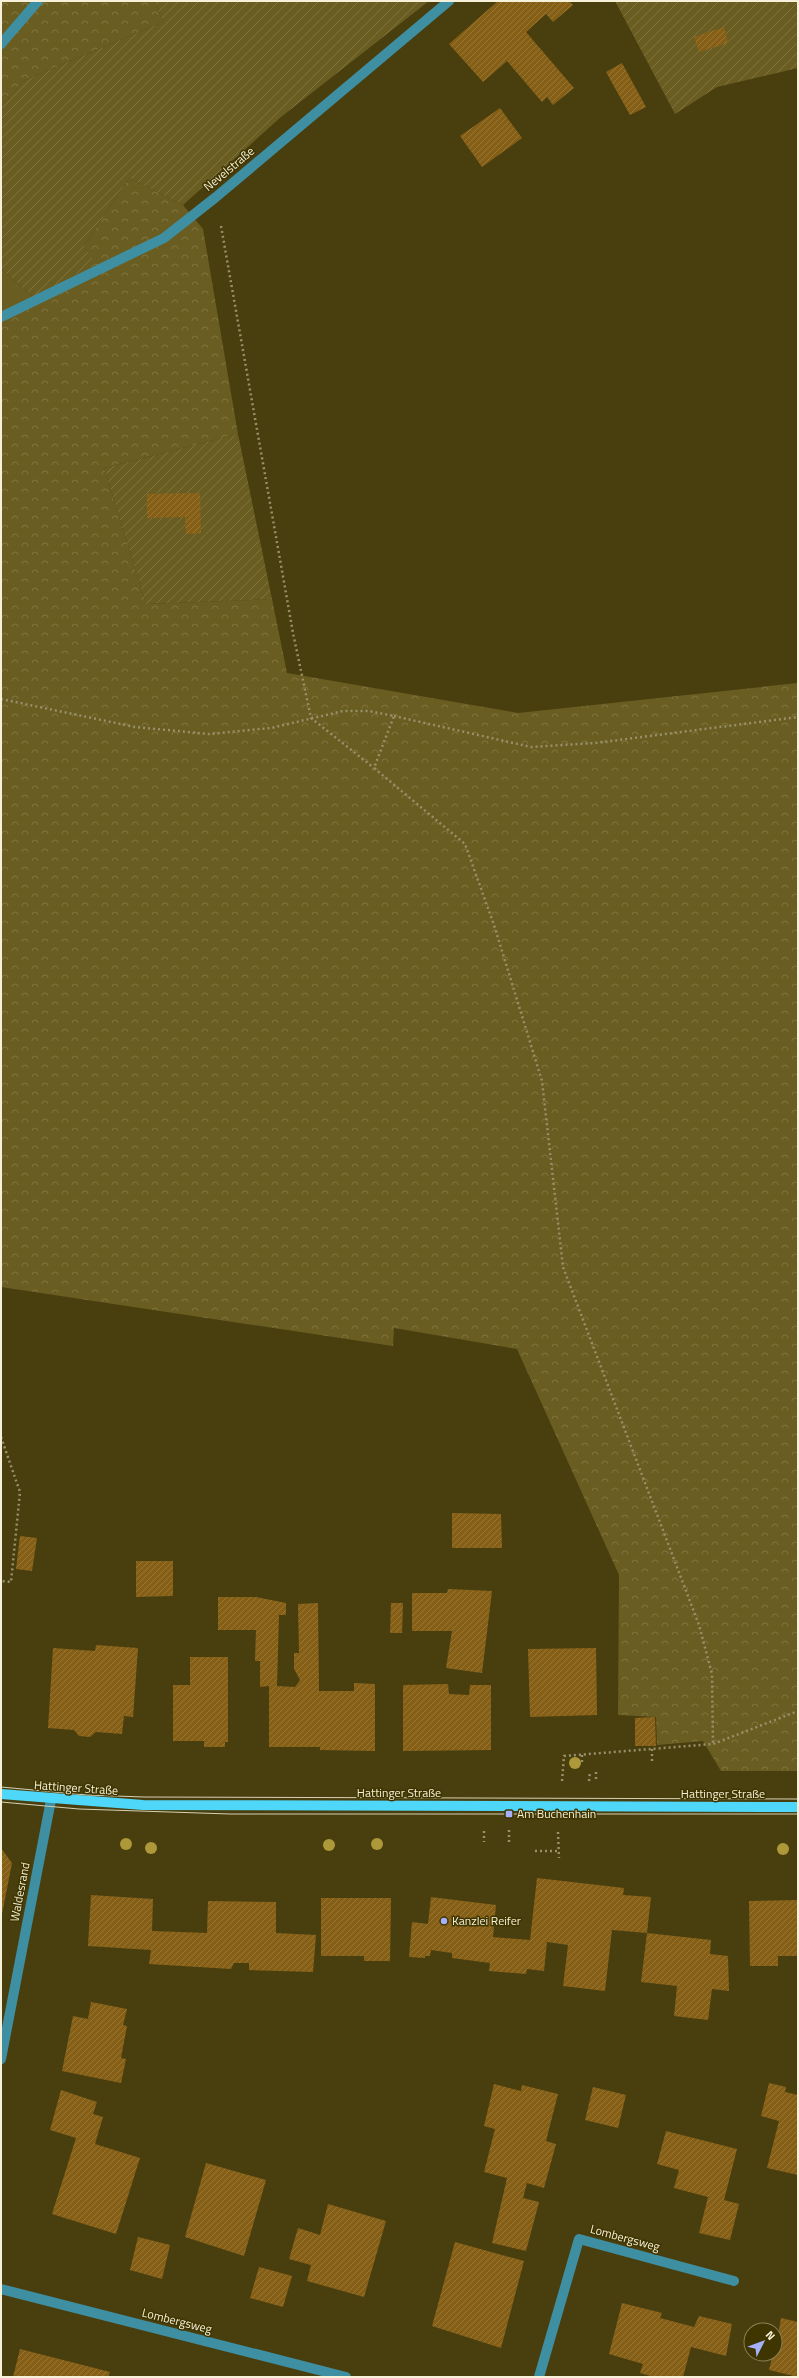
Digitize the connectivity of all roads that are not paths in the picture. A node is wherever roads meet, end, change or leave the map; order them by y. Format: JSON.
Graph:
{"nodes":[{"id":1,"x":38,"y":1,"type":"edge"},
{"id":2,"x":449,"y":1,"type":"edge"},
{"id":3,"x":1,"y":44,"type":"edge"},
{"id":4,"x":1,"y":317,"type":"edge"},
{"id":5,"x":1,"y":1794,"type":"edge"},
{"id":6,"x":51,"y":1800,"type":"junction"},
{"id":7,"x":798,"y":1807,"type":"edge"},
{"id":8,"x":1,"y":2059,"type":"edge"},
{"id":9,"x":734,"y":2281,"type":"dead end"},
{"id":10,"x":1,"y":2289,"type":"edge"},
{"id":11,"x":346,"y":2377,"type":"edge"},
{"id":12,"x":539,"y":2377,"type":"edge"}],
"edges":[{"from":1,"to":3,"type":"street"},
{"from":2,"to":4,"type":"street","name":"Nevelstraße"},
{"from":5,"to":6,"type":"main road","name":"Hattinger Straße"},
{"from":6,"to":7,"type":"main road","name":"Hattinger Straße"},
{"from":6,"to":8,"type":"street","name":"Waldesrand"},
{"from":9,"to":12,"type":"street","name":"Lombergsweg"},
{"from":10,"to":11,"type":"street","name":"Lombergsweg"}]}
